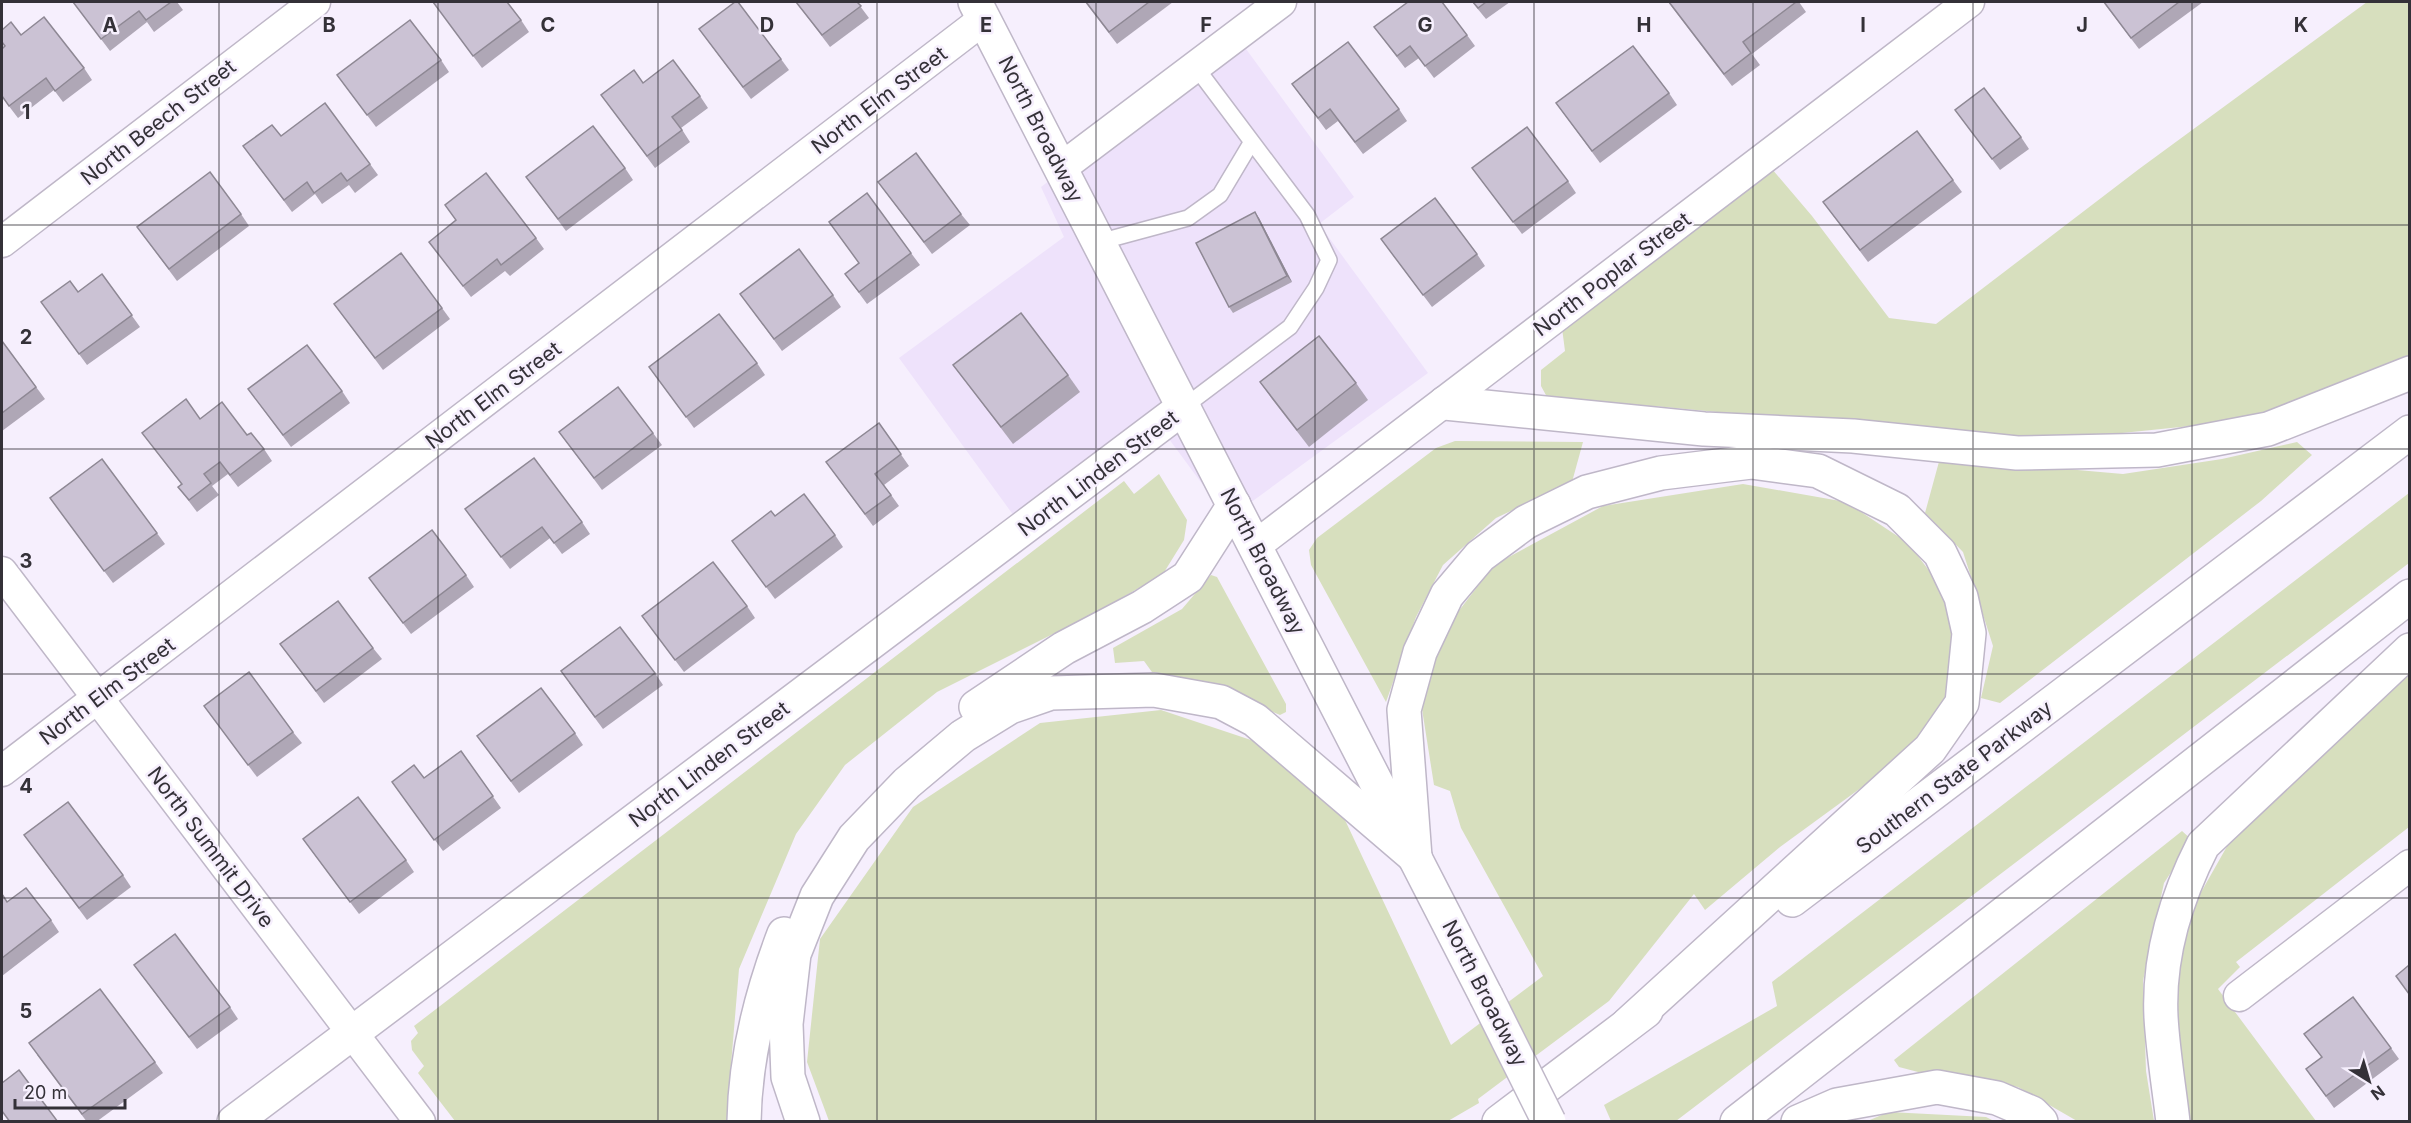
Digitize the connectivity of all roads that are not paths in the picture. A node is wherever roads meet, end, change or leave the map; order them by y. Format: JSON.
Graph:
{"nodes":[{"id":1,"x":315,"y":2,"type":"edge"},
{"id":2,"x":1281,"y":2,"type":"edge"},
{"id":3,"x":1969,"y":2,"type":"edge"},
{"id":4,"x":979,"y":10,"type":"edge"},
{"id":5,"x":1195,"y":66,"type":"junction"},
{"id":6,"x":1251,"y":142,"type":"junction"},
{"id":7,"x":1061,"y":168,"type":"junction"},
{"id":8,"x":1099,"y":242,"type":"junction"},
{"id":9,"x":2,"y":243,"type":"edge"},
{"id":10,"x":2409,"y":373,"type":"edge"},
{"id":11,"x":1444,"y":403,"type":"junction"},
{"id":12,"x":1184,"y":407,"type":"junction"},
{"id":13,"x":2409,"y":432,"type":"edge"},
{"id":14,"x":1234,"y":505,"type":"junction"},
{"id":15,"x":1255,"y":546,"type":"junction"},
{"id":16,"x":2,"y":573,"type":"edge"},
{"id":17,"x":2409,"y":596,"type":"edge"},
{"id":18,"x":2409,"y":650,"type":"edge"},
{"id":19,"x":98,"y":698,"type":"junction"},
{"id":20,"x":2,"y":771,"type":"edge"},
{"id":21,"x":1415,"y":857,"type":"junction"},
{"id":22,"x":2409,"y":865,"type":"edge"},
{"id":23,"x":2240,"y":996,"type":"dead end"},
{"id":24,"x":1628,"y":1024,"type":"junction"},
{"id":25,"x":352,"y":1032,"type":"junction"},
{"id":26,"x":234,"y":1122,"type":"edge"},
{"id":27,"x":420,"y":1122,"type":"edge"},
{"id":28,"x":744,"y":1122,"type":"edge"},
{"id":29,"x":803,"y":1122,"type":"edge"},
{"id":30,"x":1499,"y":1122,"type":"edge"},
{"id":31,"x":1549,"y":1122,"type":"edge"},
{"id":32,"x":1737,"y":1122,"type":"edge"},
{"id":33,"x":1798,"y":1122,"type":"edge"},
{"id":34,"x":2041,"y":1122,"type":"edge"},
{"id":35,"x":2173,"y":1122,"type":"edge"}],
"edges":[{"from":1,"to":9,"type":"street","name":"North Beech Street"},
{"from":2,"to":5,"type":"street"},
{"from":3,"to":11,"type":"street","name":"North Poplar Street"},
{"from":4,"to":7,"type":"main road","name":"North Broadway"},
{"from":4,"to":19,"type":"street","name":"North Elm Street"},
{"from":5,"to":6,"type":"lane"},
{"from":5,"to":7,"type":"street"},
{"from":6,"to":8,"type":"lane"},
{"from":6,"to":12,"type":"lane"},
{"from":7,"to":8,"type":"main road","name":"North Broadway"},
{"from":8,"to":12,"type":"main road","name":"North Broadway"},
{"from":10,"to":11,"type":"main road"},
{"from":11,"to":15,"type":"street","name":"North Poplar Street"},
{"from":12,"to":14,"type":"main road","name":"North Broadway"},
{"from":12,"to":25,"type":"main road","name":"North Linden Street"},
{"from":13,"to":24,"type":"main road","name":"Southern State Parkway"},
{"from":14,"to":15,"type":"main road","name":"North Broadway"},
{"from":14,"to":28,"type":"main road"},
{"from":15,"to":21,"type":"main road","name":"North Broadway"},
{"from":16,"to":19,"type":"street","name":"North Summit Drive"},
{"from":17,"to":32,"type":"main road"},
{"from":18,"to":35,"type":"main road"},
{"from":19,"to":20,"type":"street","name":"North Elm Street"},
{"from":19,"to":25,"type":"street","name":"North Summit Drive"},
{"from":21,"to":24,"type":"main road"},
{"from":21,"to":29,"type":"main road"},
{"from":21,"to":31,"type":"main road","name":"North Broadway","bridge":true},
{"from":22,"to":23,"type":"street"},
{"from":24,"to":30,"type":"main road","name":"Southern State Parkway"},
{"from":25,"to":26,"type":"main road","name":"North Linden Street"},
{"from":25,"to":27,"type":"street","name":"North Summit Drive"},
{"from":33,"to":34,"type":"main road"}]}
